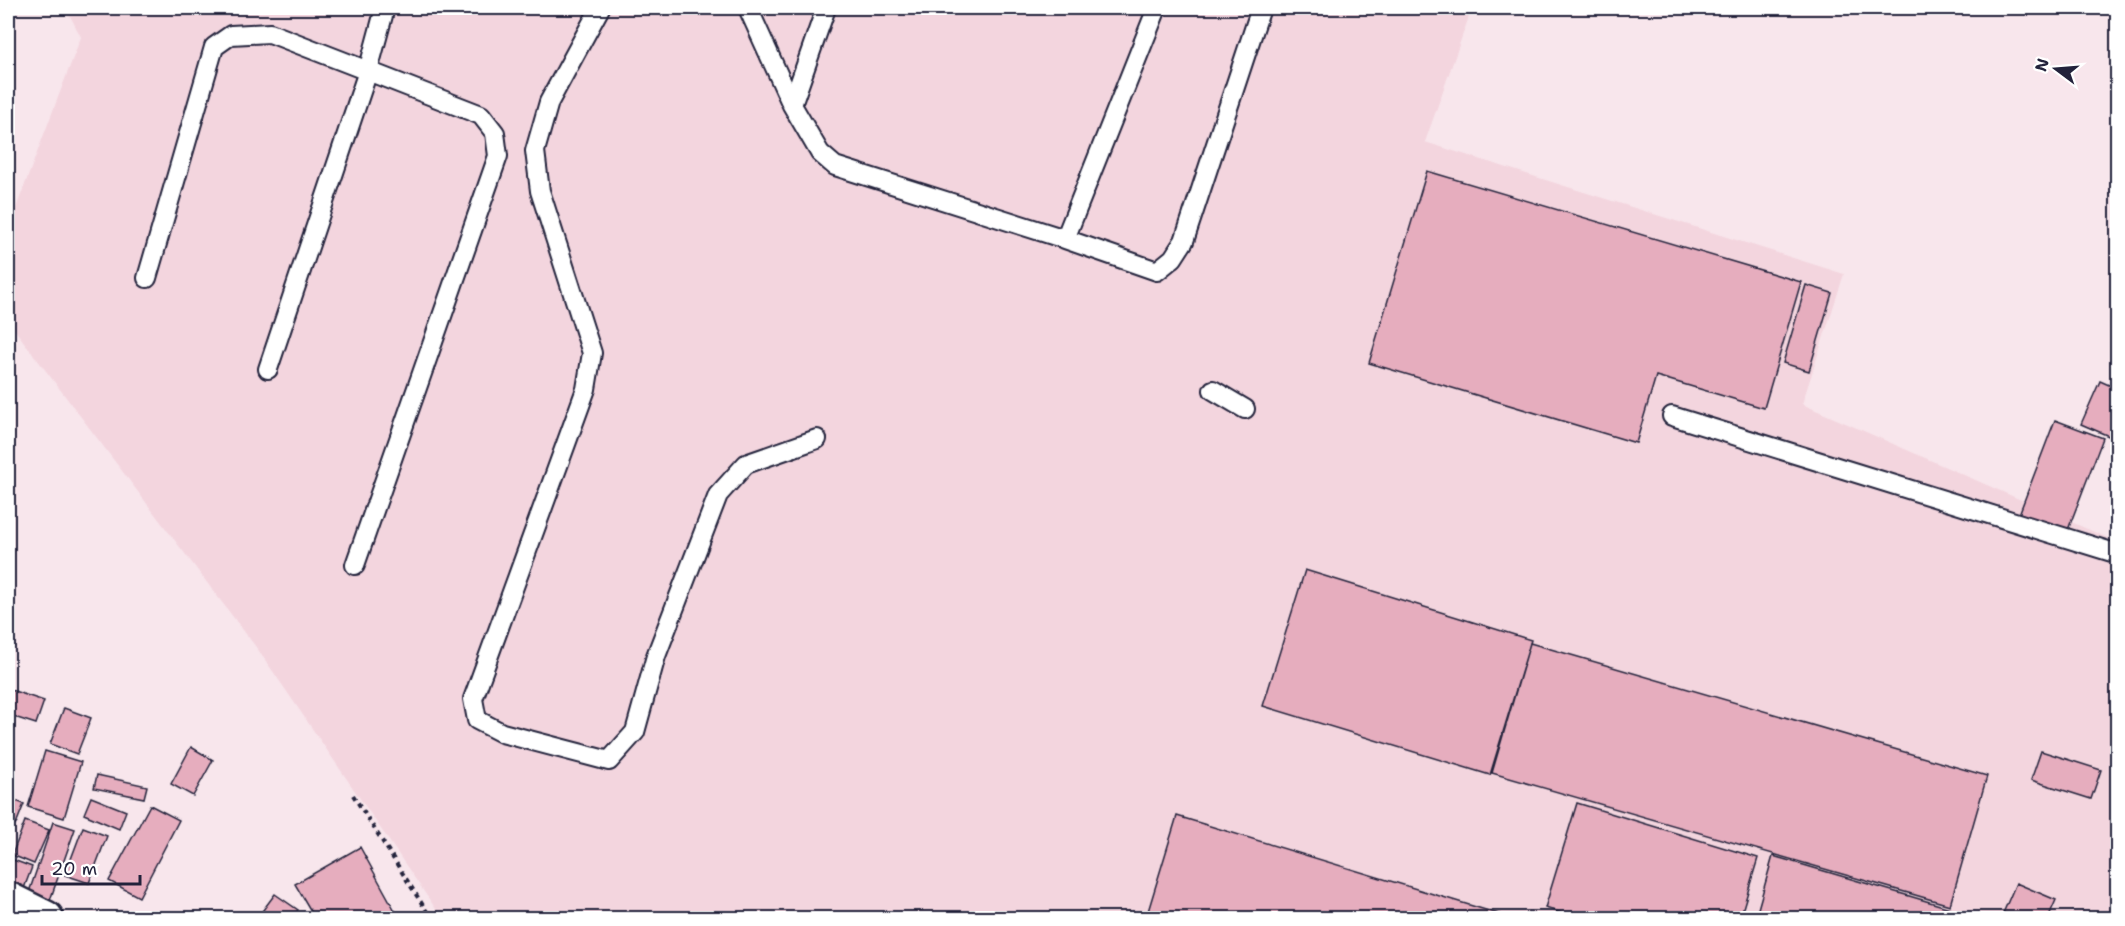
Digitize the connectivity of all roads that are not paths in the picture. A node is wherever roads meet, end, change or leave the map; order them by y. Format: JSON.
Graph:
{"nodes":[{"id":1,"x":385,"y":8,"type":"edge"},
{"id":2,"x":600,"y":8,"type":"edge"},
{"id":3,"x":748,"y":8,"type":"edge"},
{"id":4,"x":826,"y":8,"type":"edge"},
{"id":5,"x":1157,"y":8,"type":"edge"},
{"id":6,"x":1261,"y":8,"type":"edge"},
{"id":7,"x":368,"y":71,"type":"junction"},
{"id":8,"x":792,"y":105,"type":"junction"},
{"id":9,"x":1065,"y":239,"type":"junction"},
{"id":10,"x":147,"y":278,"type":"dead end"},
{"id":11,"x":268,"y":369,"type":"dead end"},
{"id":12,"x":1213,"y":390,"type":"dead end"},
{"id":13,"x":1245,"y":409,"type":"dead end"},
{"id":14,"x":1671,"y":416,"type":"dead end"},
{"id":15,"x":817,"y":439,"type":"dead end"},
{"id":16,"x":2118,"y":554,"type":"edge"},
{"id":17,"x":355,"y":565,"type":"dead end"},
{"id":18,"x":8,"y":899,"type":"edge"},
{"id":19,"x":46,"y":918,"type":"edge"}],
"edges":[{"from":1,"to":7,"type":"lane"},
{"from":2,"to":15,"type":"lane"},
{"from":3,"to":8,"type":"lane"},
{"from":4,"to":8,"type":"lane"},
{"from":5,"to":9,"type":"lane"},
{"from":6,"to":9,"type":"lane"},
{"from":7,"to":10,"type":"lane"},
{"from":7,"to":11,"type":"lane"},
{"from":7,"to":17,"type":"lane"},
{"from":8,"to":9,"type":"lane"},
{"from":12,"to":13,"type":"lane"},
{"from":14,"to":16,"type":"lane"},
{"from":18,"to":19,"type":"street"}]}
